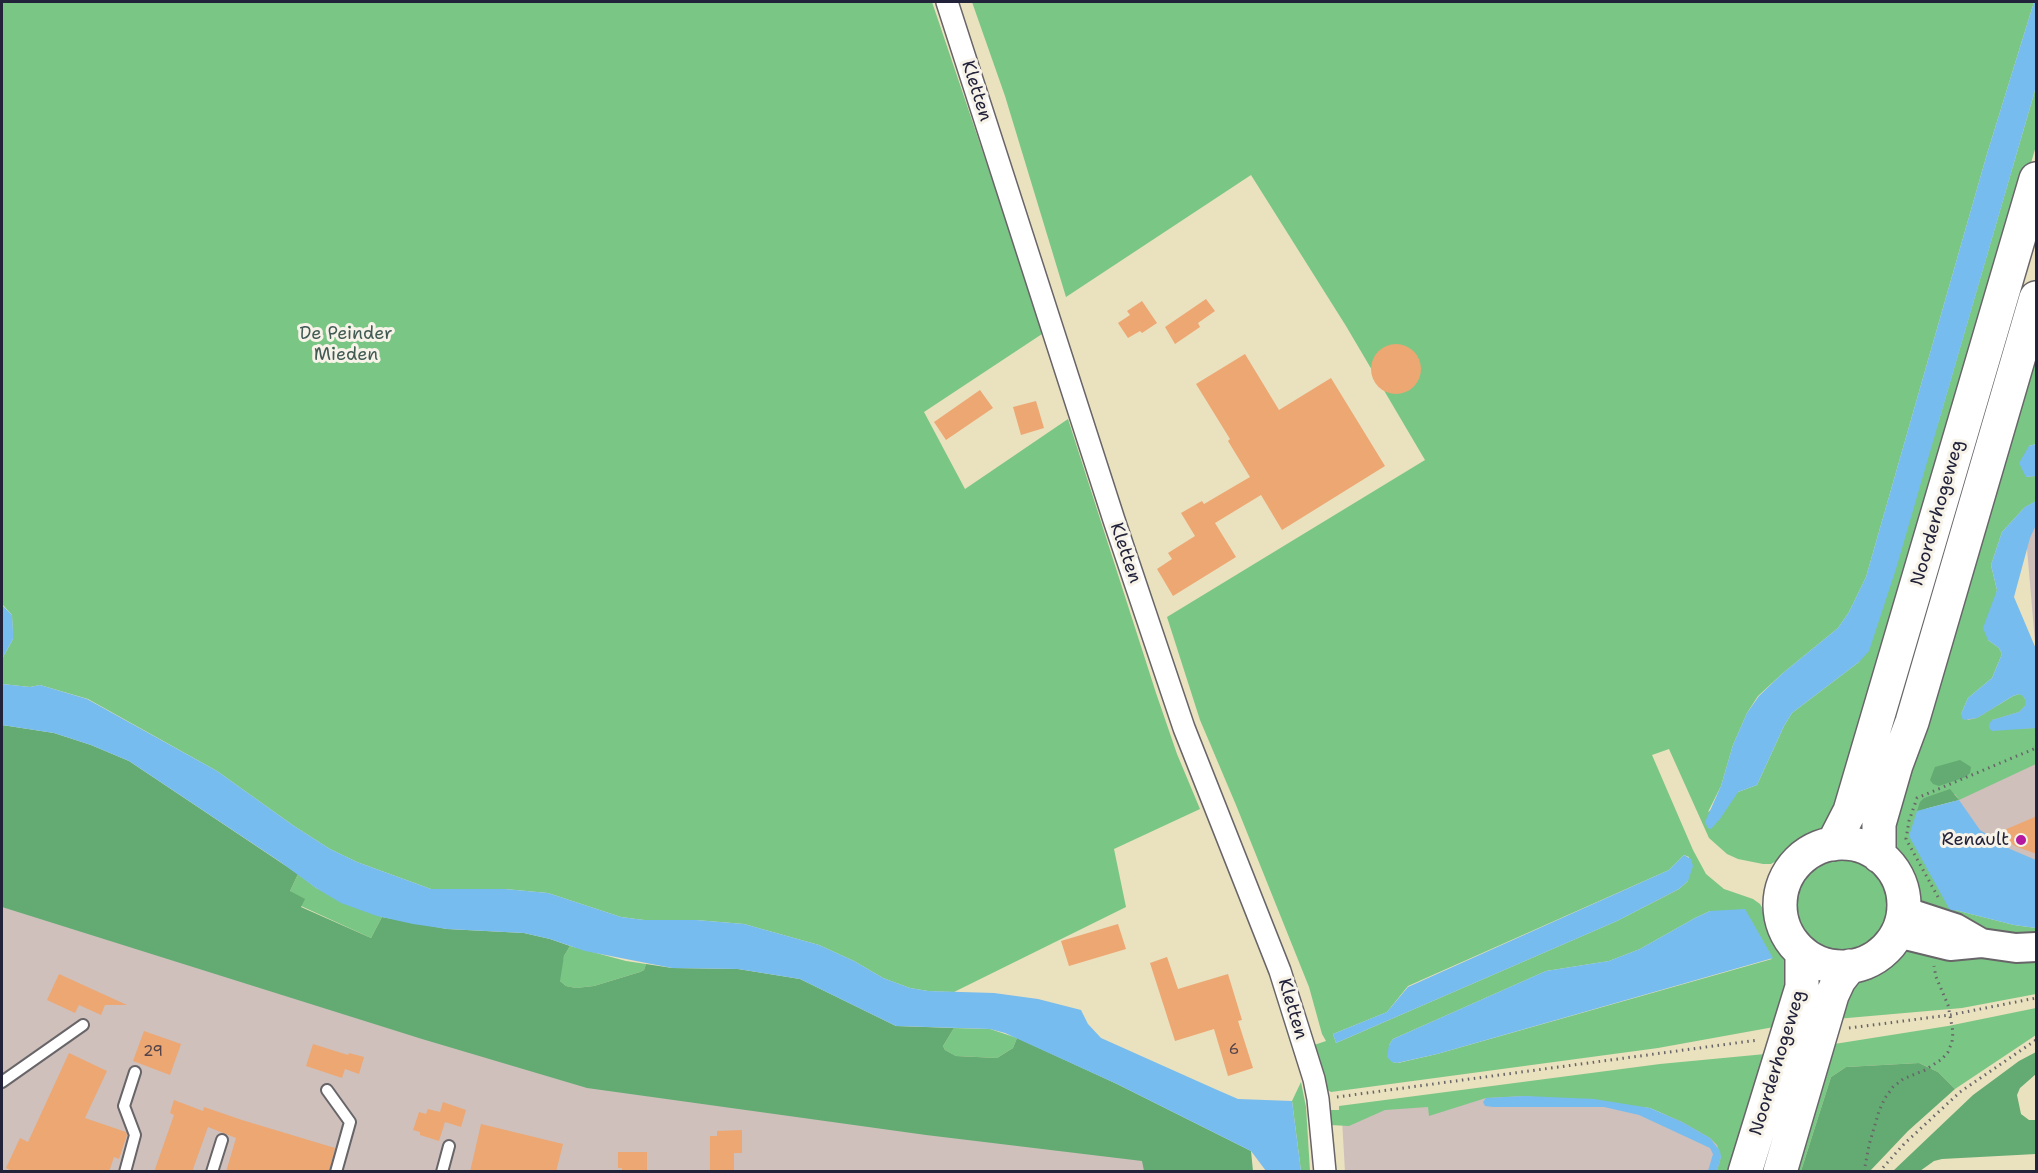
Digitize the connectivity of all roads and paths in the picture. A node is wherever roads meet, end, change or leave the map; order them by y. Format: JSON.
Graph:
{"nodes":[{"id":1,"x":947,"y":2,"type":"edge"},
{"id":2,"x":2037,"y":180,"type":"edge"},
{"id":3,"x":2037,"y":298,"type":"edge"},
{"id":4,"x":1833,"y":844,"type":"junction"},
{"id":5,"x":1880,"y":856,"type":"junction"},
{"id":6,"x":1900,"y":922,"type":"junction"},
{"id":7,"x":2037,"y":947,"type":"edge"},
{"id":8,"x":1802,"y":952,"type":"junction"},
{"id":9,"x":1850,"y":966,"type":"junction"},
{"id":10,"x":2037,"y":998,"type":"edge"},
{"id":11,"x":82,"y":1025,"type":"dead end"},
{"id":12,"x":1843,"y":1028,"type":"dead end"},
{"id":13,"x":1766,"y":1039,"type":"dead end"},
{"id":14,"x":2037,"y":1040,"type":"edge"},
{"id":15,"x":135,"y":1072,"type":"dead end"},
{"id":16,"x":2,"y":1082,"type":"edge"},
{"id":17,"x":327,"y":1090,"type":"dead end"},
{"id":18,"x":1318,"y":1099,"type":"junction"},
{"id":19,"x":222,"y":1140,"type":"dead end"},
{"id":20,"x":449,"y":1146,"type":"dead end"},
{"id":21,"x":125,"y":1172,"type":"edge"},
{"id":22,"x":212,"y":1172,"type":"edge"},
{"id":23,"x":336,"y":1172,"type":"edge"},
{"id":24,"x":442,"y":1172,"type":"edge"},
{"id":25,"x":1325,"y":1172,"type":"edge"},
{"id":26,"x":1745,"y":1172,"type":"edge"},
{"id":27,"x":1780,"y":1172,"type":"edge"},
{"id":28,"x":1879,"y":1172,"type":"edge"}],
"edges":[{"from":1,"to":18,"type":"street","name":"Kletten"},
{"from":2,"to":4,"type":"main road","name":"Noorderhogeweg"},
{"from":3,"to":5,"type":"main road","name":"Noorderhogeweg"},
{"from":4,"to":5,"type":"main road"},
{"from":4,"to":8,"type":"main road"},
{"from":5,"to":6,"type":"main road"},
{"from":6,"to":7,"type":"main road"},
{"from":6,"to":9,"type":"main road"},
{"from":8,"to":9,"type":"main road"},
{"from":8,"to":26,"type":"main road","name":"Noorderhogeweg"},
{"from":9,"to":27,"type":"main road","name":"Noorderhogeweg"},
{"from":10,"to":12,"type":"path"},
{"from":11,"to":16,"type":"lane"},
{"from":13,"to":18,"type":"path"},
{"from":14,"to":28,"type":"path"},
{"from":15,"to":21,"type":"lane"},
{"from":17,"to":23,"type":"lane"},
{"from":18,"to":25,"type":"street","name":"Kletten"},
{"from":19,"to":22,"type":"lane"},
{"from":20,"to":24,"type":"lane"}]}
